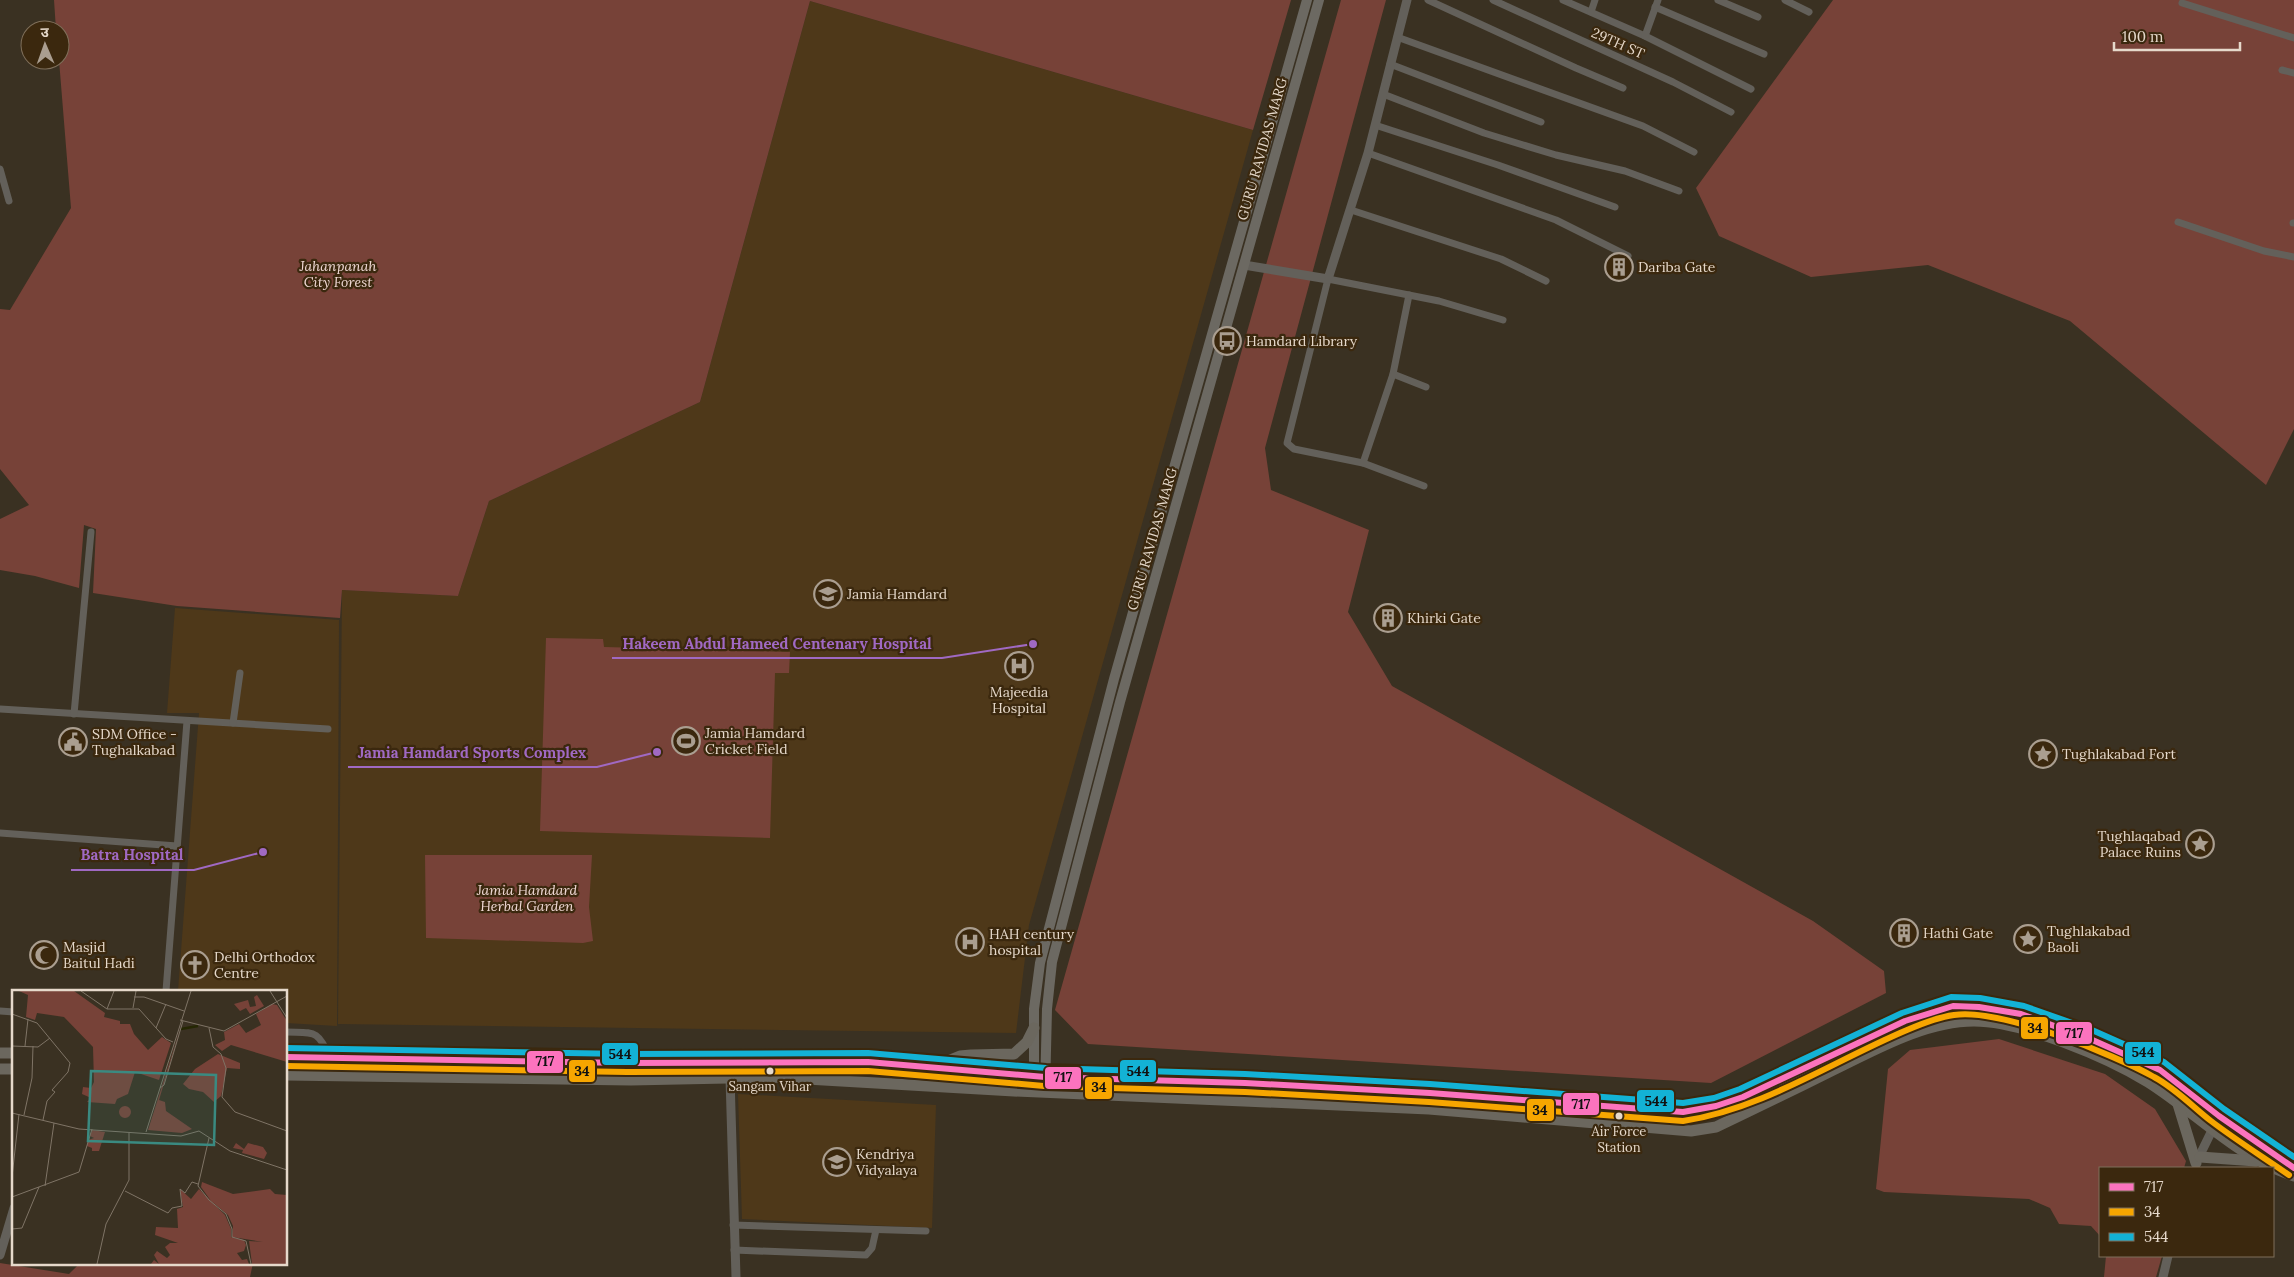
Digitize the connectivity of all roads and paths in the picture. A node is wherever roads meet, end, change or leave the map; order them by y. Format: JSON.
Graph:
{"nodes":[{"id":1,"x":1307,"y":0,"type":"edge"},
{"id":2,"x":1319,"y":0,"type":"edge"},
{"id":3,"x":1407,"y":0,"type":"edge"},
{"id":4,"x":1428,"y":0,"type":"edge"},
{"id":5,"x":1494,"y":0,"type":"edge"},
{"id":6,"x":1563,"y":0,"type":"edge"},
{"id":7,"x":1595,"y":0,"type":"edge"},
{"id":8,"x":1718,"y":0,"type":"edge"},
{"id":9,"x":1785,"y":0,"type":"edge"},
{"id":10,"x":2182,"y":3,"type":"dead end"},
{"id":11,"x":1657,"y":4,"type":"edge"},
{"id":12,"x":1591,"y":12,"type":"junction"},
{"id":13,"x":1809,"y":12,"type":"dead end"},
{"id":14,"x":1758,"y":17,"type":"dead end"},
{"id":15,"x":1645,"y":36,"type":"junction"},
{"id":16,"x":1397,"y":37,"type":"junction"},
{"id":17,"x":2294,"y":38,"type":"edge"},
{"id":18,"x":1764,"y":54,"type":"dead end"},
{"id":19,"x":1390,"y":64,"type":"junction"},
{"id":20,"x":2282,"y":70,"type":"dead end"},
{"id":21,"x":2294,"y":73,"type":"edge"},
{"id":22,"x":1624,"y":88,"type":"dead end"},
{"id":23,"x":1751,"y":89,"type":"dead end"},
{"id":24,"x":1383,"y":94,"type":"junction"},
{"id":25,"x":1731,"y":112,"type":"dead end"},
{"id":26,"x":1541,"y":122,"type":"dead end"},
{"id":27,"x":1375,"y":125,"type":"junction"},
{"id":28,"x":1694,"y":152,"type":"dead end"},
{"id":29,"x":1368,"y":153,"type":"junction"},
{"id":30,"x":0,"y":170,"type":"edge"},
{"id":31,"x":2,"y":187,"type":"edge"},
{"id":32,"x":1679,"y":191,"type":"dead end"},
{"id":33,"x":9,"y":201,"type":"dead end"},
{"id":34,"x":1616,"y":207,"type":"dead end"},
{"id":35,"x":1351,"y":210,"type":"junction"},
{"id":36,"x":2178,"y":222,"type":"dead end"},
{"id":37,"x":1628,"y":256,"type":"dead end"},
{"id":38,"x":2294,"y":257,"type":"edge"},
{"id":39,"x":1244,"y":265,"type":"junction"},
{"id":40,"x":1328,"y":279,"type":"junction"},
{"id":41,"x":1546,"y":281,"type":"dead end"},
{"id":42,"x":1409,"y":295,"type":"junction"},
{"id":43,"x":1503,"y":320,"type":"dead end"},
{"id":44,"x":1393,"y":374,"type":"junction"},
{"id":45,"x":1426,"y":387,"type":"dead end"},
{"id":46,"x":1364,"y":463,"type":"junction"},
{"id":47,"x":1424,"y":486,"type":"dead end"},
{"id":48,"x":90,"y":532,"type":"dead end"},
{"id":49,"x":240,"y":673,"type":"dead end"},
{"id":50,"x":0,"y":708,"type":"edge"},
{"id":51,"x":74,"y":714,"type":"junction"},
{"id":52,"x":187,"y":721,"type":"junction"},
{"id":53,"x":233,"y":723,"type":"junction"},
{"id":54,"x":328,"y":729,"type":"dead end"},
{"id":55,"x":0,"y":833,"type":"edge"},
{"id":56,"x":177,"y":846,"type":"junction"},
{"id":57,"x":166,"y":990,"type":"edge"},
{"id":58,"x":1034,"y":1028,"type":"junction"},
{"id":59,"x":288,"y":1032,"type":"edge"},
{"id":60,"x":1868,"y":1036,"type":"junction"},
{"id":61,"x":1873,"y":1051,"type":"junction"},
{"id":62,"x":288,"y":1057,"type":"edge"},
{"id":63,"x":330,"y":1057,"type":"junction"},
{"id":64,"x":639,"y":1063,"type":"junction"},
{"id":65,"x":936,"y":1066,"type":"junction"},
{"id":66,"x":288,"y":1075,"type":"edge"},
{"id":67,"x":1040,"y":1076,"type":"junction"},
{"id":68,"x":730,"y":1078,"type":"junction"},
{"id":69,"x":640,"y":1079,"type":"junction"},
{"id":70,"x":1039,"y":1092,"type":"junction"},
{"id":71,"x":2177,"y":1101,"type":"junction"},
{"id":72,"x":2219,"y":1116,"type":"junction"},
{"id":73,"x":2212,"y":1128,"type":"junction"},
{"id":74,"x":2256,"y":1161,"type":"junction"},
{"id":75,"x":2197,"y":1163,"type":"edge"},
{"id":76,"x":2271,"y":1167,"type":"edge"},
{"id":77,"x":2274,"y":1168,"type":"edge"},
{"id":78,"x":2294,"y":1168,"type":"edge"},
{"id":79,"x":2294,"y":1176,"type":"edge"},
{"id":80,"x":12,"y":1205,"type":"edge"},
{"id":81,"x":12,"y":1215,"type":"edge"},
{"id":82,"x":732,"y":1225,"type":"junction"},
{"id":83,"x":876,"y":1230,"type":"junction"},
{"id":84,"x":926,"y":1231,"type":"dead end"},
{"id":85,"x":0,"y":1243,"type":"edge"},
{"id":86,"x":734,"y":1250,"type":"junction"},
{"id":87,"x":0,"y":1255,"type":"edge"},
{"id":88,"x":2168,"y":1257,"type":"edge"},
{"id":89,"x":736,"y":1277,"type":"edge"},
{"id":90,"x":2163,"y":1277,"type":"edge"}],
"edges":[{"from":1,"to":58,"type":"main road","name":"GURU RAVIDAS MARG"},
{"from":2,"to":39,"type":"main road","name":"GURU RAVIDAS MARG"},
{"from":3,"to":16,"type":"street"},
{"from":4,"to":22,"type":"street"},
{"from":5,"to":25,"type":"street","name":"29TH ST"},
{"from":6,"to":12,"type":"street"},
{"from":7,"to":12,"type":"street"},
{"from":8,"to":14,"type":"street"},
{"from":9,"to":13,"type":"street"},
{"from":10,"to":17,"type":"street"},
{"from":11,"to":15,"type":"street"},
{"from":11,"to":18,"type":"street"},
{"from":12,"to":15,"type":"street"},
{"from":15,"to":23,"type":"street"},
{"from":16,"to":19,"type":"street"},
{"from":16,"to":28,"type":"street"},
{"from":19,"to":24,"type":"street"},
{"from":19,"to":26,"type":"street"},
{"from":20,"to":21,"type":"street"},
{"from":24,"to":27,"type":"street"},
{"from":24,"to":32,"type":"street"},
{"from":27,"to":29,"type":"street"},
{"from":27,"to":34,"type":"street"},
{"from":29,"to":35,"type":"street"},
{"from":29,"to":37,"type":"street"},
{"from":30,"to":31,"type":"street"},
{"from":31,"to":33,"type":"street"},
{"from":35,"to":40,"type":"street"},
{"from":35,"to":41,"type":"street"},
{"from":36,"to":38,"type":"street"},
{"from":39,"to":40,"type":"street"},
{"from":39,"to":67,"type":"main road","name":"GURU RAVIDAS MARG"},
{"from":40,"to":42,"type":"street"},
{"from":40,"to":46,"type":"street"},
{"from":42,"to":43,"type":"street"},
{"from":42,"to":44,"type":"street"},
{"from":44,"to":45,"type":"street"},
{"from":44,"to":46,"type":"street"},
{"from":46,"to":47,"type":"street"},
{"from":48,"to":51,"type":"street"},
{"from":49,"to":53,"type":"street"},
{"from":50,"to":51,"type":"street"},
{"from":51,"to":52,"type":"street"},
{"from":52,"to":53,"type":"street"},
{"from":52,"to":56,"type":"street"},
{"from":53,"to":54,"type":"street"},
{"from":55,"to":56,"type":"street"},
{"from":56,"to":57,"type":"street"},
{"from":58,"to":65,"type":"main road"},
{"from":58,"to":67,"type":"main road","name":"GURU RAVIDAS MARG"},
{"from":59,"to":63,"type":"street"},
{"from":60,"to":61,"type":"main road"},
{"from":60,"to":67,"type":"main road"},
{"from":60,"to":72,"type":"main road"},
{"from":61,"to":70,"type":"main road"},
{"from":61,"to":71,"type":"main road"},
{"from":62,"to":63,"type":"main road"},
{"from":63,"to":64,"type":"main road"},
{"from":64,"to":65,"type":"main road"},
{"from":64,"to":69,"type":"main road"},
{"from":65,"to":67,"type":"main road"},
{"from":66,"to":69,"type":"main road"},
{"from":67,"to":70,"type":"main road","name":"GURU RAVIDAS MARG"},
{"from":68,"to":69,"type":"main road"},
{"from":68,"to":70,"type":"main road"},
{"from":68,"to":82,"type":"street"},
{"from":71,"to":73,"type":"main road"},
{"from":71,"to":75,"type":"main road"},
{"from":72,"to":73,"type":"street"},
{"from":72,"to":78,"type":"main road"},
{"from":73,"to":74,"type":"main road"},
{"from":73,"to":75,"type":"street"},
{"from":74,"to":75,"type":"main road"},
{"from":74,"to":76,"type":"main road"},
{"from":77,"to":79,"type":"main road"},
{"from":80,"to":85,"type":"street"},
{"from":81,"to":87,"type":"street"},
{"from":82,"to":83,"type":"street"},
{"from":82,"to":86,"type":"street"},
{"from":83,"to":84,"type":"street"},
{"from":83,"to":86,"type":"street"},
{"from":86,"to":89,"type":"street"},
{"from":88,"to":90,"type":"street"}]}
